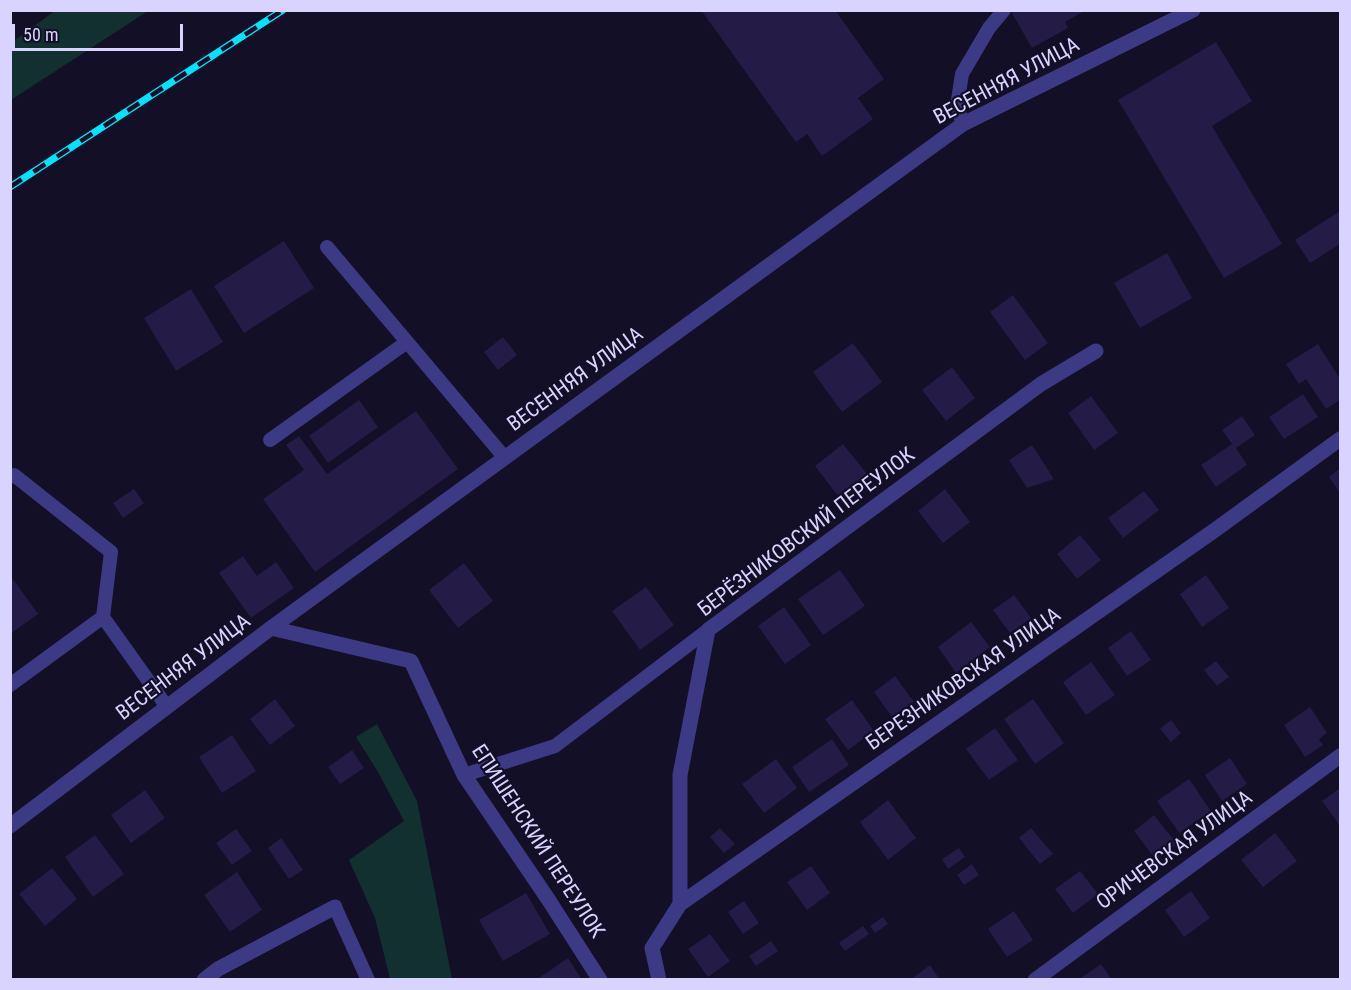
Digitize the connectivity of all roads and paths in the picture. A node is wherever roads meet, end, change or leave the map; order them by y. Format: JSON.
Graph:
{"nodes":[{"id":1,"x":1004,"y":10,"type":"edge"},
{"id":2,"x":1193,"y":10,"type":"edge"},
{"id":3,"x":963,"y":124,"type":"junction"},
{"id":4,"x":327,"y":247,"type":"dead end"},
{"id":5,"x":407,"y":342,"type":"junction"},
{"id":6,"x":1096,"y":351,"type":"dead end"},
{"id":7,"x":1341,"y":439,"type":"edge"},
{"id":8,"x":270,"y":440,"type":"dead end"},
{"id":9,"x":505,"y":458,"type":"junction"},
{"id":10,"x":10,"y":477,"type":"edge"},
{"id":11,"x":103,"y":616,"type":"junction"},
{"id":12,"x":271,"y":628,"type":"junction"},
{"id":13,"x":708,"y":630,"type":"junction"},
{"id":14,"x":10,"y":685,"type":"edge"},
{"id":15,"x":167,"y":707,"type":"junction"},
{"id":16,"x":1341,"y":756,"type":"edge"},
{"id":17,"x":464,"y":775,"type":"junction"},
{"id":18,"x":10,"y":826,"type":"edge"},
{"id":19,"x":680,"y":904,"type":"junction"},
{"id":20,"x":335,"y":907,"type":"joint"},
{"id":21,"x":204,"y":980,"type":"edge"},
{"id":22,"x":368,"y":980,"type":"edge"},
{"id":23,"x":600,"y":980,"type":"edge"},
{"id":24,"x":659,"y":980,"type":"edge"},
{"id":25,"x":1035,"y":980,"type":"edge"}],
"edges":[{"from":1,"to":3,"type":"lane"},
{"from":2,"to":3,"type":"street","name":"ВЕСЕННЯЯ УЛИЦА"},
{"from":3,"to":9,"type":"street","name":"ВЕСЕННЯЯ УЛИЦА"},
{"from":4,"to":5,"type":"lane"},
{"from":5,"to":8,"type":"lane"},
{"from":5,"to":9,"type":"lane"},
{"from":6,"to":13,"type":"street","name":"БЕРЁЗНИКОВСКИЙ ПЕРЕУЛОК"},
{"from":7,"to":19,"type":"street","name":"БЕРЕЗНИКОВСКАЯ УЛИЦА"},
{"from":9,"to":12,"type":"street","name":"ВЕСЕННЯЯ УЛИЦА"},
{"from":10,"to":11,"type":"lane"},
{"from":11,"to":14,"type":"lane"},
{"from":11,"to":15,"type":"lane"},
{"from":12,"to":15,"type":"street","name":"ВЕСЕННЯЯ УЛИЦА"},
{"from":12,"to":17,"type":"street","name":"ЕПИШЕНСКИЙ ПЕРЕУЛОК"},
{"from":13,"to":17,"type":"lane"},
{"from":13,"to":19,"type":"street","name":"БЕРЁЗНИКОВСКИЙ ПЕРЕУЛОК"},
{"from":15,"to":18,"type":"street","name":"ВЕСЕННЯЯ УЛИЦА"},
{"from":16,"to":25,"type":"street","name":"ОРИЧЕВСКАЯ УЛИЦА"},
{"from":17,"to":23,"type":"street","name":"ЕПИШЕНСКИЙ ПЕРЕУЛОК"},
{"from":19,"to":24,"type":"street","name":"БЕРЕЗНИКОВСКАЯ УЛИЦА"},
{"from":20,"to":21,"type":"street"},
{"from":20,"to":22,"type":"lane"}]}
